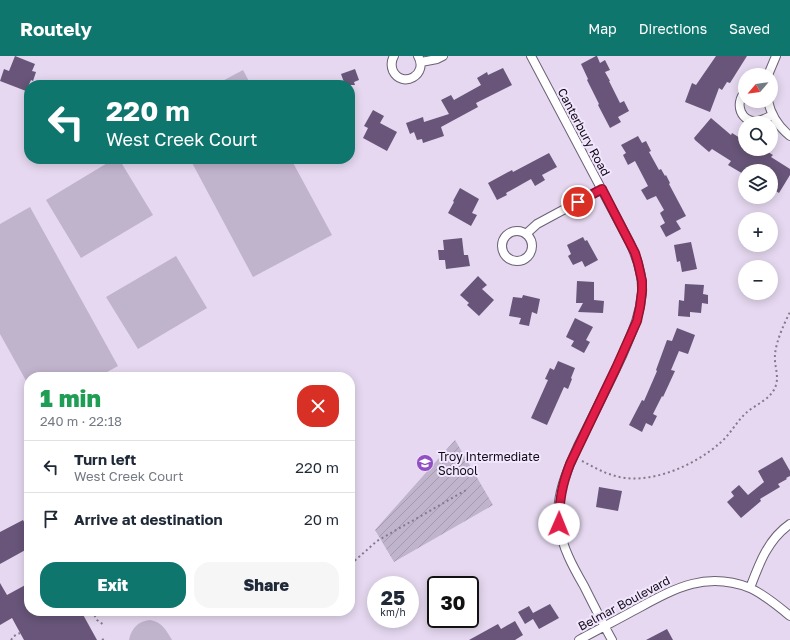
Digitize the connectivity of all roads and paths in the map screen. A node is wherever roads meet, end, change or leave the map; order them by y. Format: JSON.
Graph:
{"nodes":[{"id":1,"x":394,"y":56,"type":"edge"},
{"id":2,"x":443,"y":56,"type":"edge"},
{"id":3,"x":531,"y":56,"type":"edge"},
{"id":4,"x":776,"y":56,"type":"edge"},
{"id":5,"x":420,"y":59,"type":"edge"},
{"id":6,"x":771,"y":68,"type":"edge"},
{"id":7,"x":740,"y":108,"type":"edge"},
{"id":8,"x":770,"y":108,"type":"edge"},
{"id":9,"x":773,"y":115,"type":"junction"},
{"id":10,"x":790,"y":136,"type":"edge"},
{"id":11,"x":602,"y":189,"type":"junction"},
{"id":12,"x":526,"y":234,"type":"dead end"},
{"id":13,"x":790,"y":312,"type":"edge"},
{"id":14,"x":580,"y":460,"type":"dead end"},
{"id":15,"x":468,"y":489,"type":"dead end"},
{"id":16,"x":790,"y":524,"type":"edge"},
{"id":17,"x":355,"y":560,"type":"edge"},
{"id":18,"x":750,"y":588,"type":"junction"},
{"id":19,"x":95,"y":616,"type":"edge"},
{"id":20,"x":790,"y":616,"type":"edge"},
{"id":21,"x":104,"y":625,"type":"dead end"},
{"id":22,"x":604,"y":626,"type":"junction"},
{"id":23,"x":20,"y":633,"type":"dead end"},
{"id":24,"x":106,"y":638,"type":"dead end"},
{"id":25,"x":11,"y":640,"type":"edge"},
{"id":26,"x":102,"y":640,"type":"edge"},
{"id":27,"x":579,"y":640,"type":"edge"},
{"id":28,"x":612,"y":640,"type":"edge"}],
"edges":[{"from":1,"to":5,"type":"street"},
{"from":2,"to":5,"type":"street"},
{"from":3,"to":11,"type":"street","name":"Canterbury Road"},
{"from":4,"to":6,"type":"street"},
{"from":7,"to":9,"type":"street"},
{"from":8,"to":9,"type":"street"},
{"from":9,"to":10,"type":"street"},
{"from":11,"to":12,"type":"street"},
{"from":11,"to":22,"type":"street","name":"Canterbury Road"},
{"from":13,"to":14,"type":"path"},
{"from":15,"to":17,"type":"path"},
{"from":16,"to":18,"type":"street"},
{"from":18,"to":20,"type":"street","name":"Belmar Boulevard"},
{"from":18,"to":22,"type":"street","name":"Belmar Boulevard"},
{"from":19,"to":21,"type":"path"},
{"from":22,"to":27,"type":"street","name":"Belmar Boulevard"},
{"from":22,"to":28,"type":"street","name":"Canterbury Road"},
{"from":23,"to":25,"type":"path"},
{"from":24,"to":26,"type":"path"}]}
